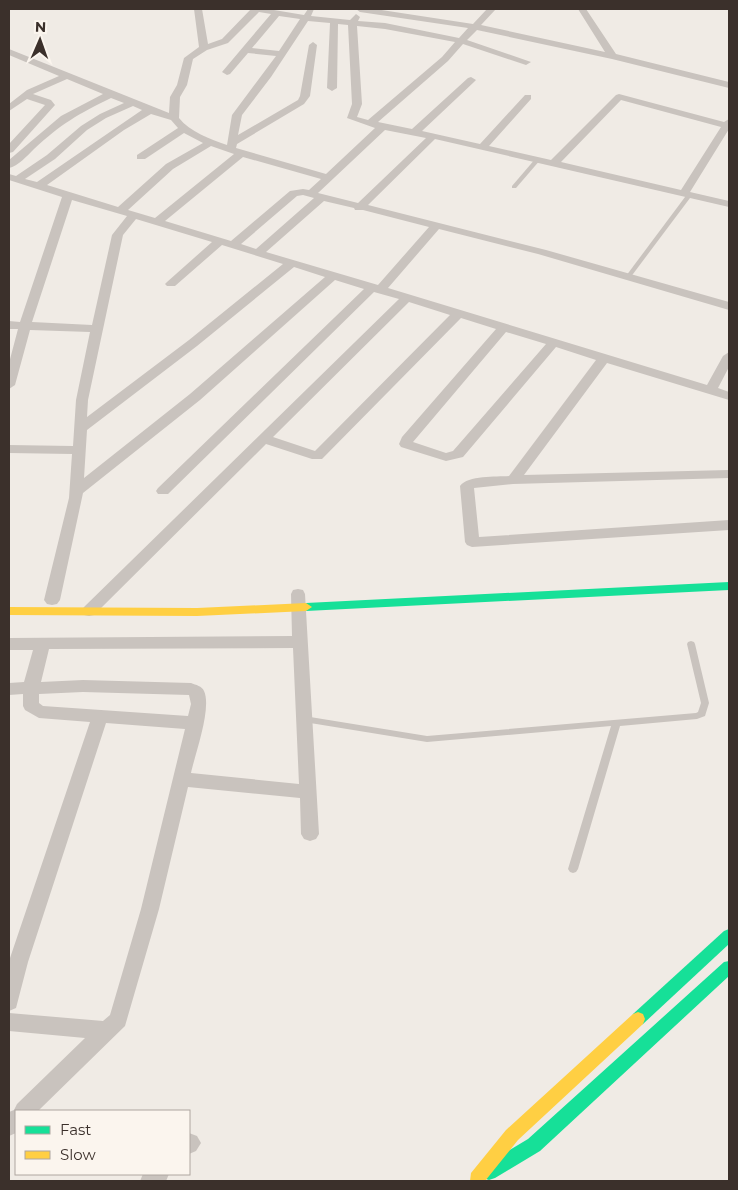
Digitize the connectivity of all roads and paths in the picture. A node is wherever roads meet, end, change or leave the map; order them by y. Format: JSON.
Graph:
{"nodes":[{"id":1,"x":198,"y":9,"type":"edge"},
{"id":2,"x":256,"y":9,"type":"edge"},
{"id":3,"x":312,"y":9,"type":"edge"},
{"id":4,"x":360,"y":9,"type":"edge"},
{"id":5,"x":426,"y":9,"type":"edge"},
{"id":6,"x":492,"y":9,"type":"edge"},
{"id":7,"x":582,"y":9,"type":"edge"},
{"id":8,"x":277,"y":13,"type":"junction"},
{"id":9,"x":307,"y":18,"type":"junction"},
{"id":10,"x":421,"y":18,"type":"junction"},
{"id":11,"x":334,"y":21,"type":"junction"},
{"id":12,"x":352,"y":24,"type":"junction"},
{"id":13,"x":476,"y":27,"type":"junction"},
{"id":14,"x":461,"y":41,"type":"junction"},
{"id":15,"x":313,"y":45,"type":"dead end"},
{"id":16,"x":204,"y":48,"type":"junction"},
{"id":17,"x":245,"y":50,"type":"junction"},
{"id":18,"x":9,"y":52,"type":"edge"},
{"id":19,"x":282,"y":54,"type":"junction"},
{"id":20,"x":612,"y":56,"type":"junction"},
{"id":21,"x":526,"y":62,"type":"dead end"},
{"id":22,"x":227,"y":72,"type":"dead end"},
{"id":23,"x":66,"y":76,"type":"junction"},
{"id":24,"x":471,"y":80,"type":"dead end"},
{"id":25,"x":729,"y":85,"type":"edge"},
{"id":26,"x":332,"y":88,"type":"dead end"},
{"id":27,"x":111,"y":94,"type":"junction"},
{"id":28,"x":26,"y":95,"type":"junction"},
{"id":29,"x":528,"y":97,"type":"dead end"},
{"id":30,"x":132,"y":103,"type":"junction"},
{"id":31,"x":9,"y":108,"type":"edge"},
{"id":32,"x":150,"y":110,"type":"junction"},
{"id":33,"x":174,"y":118,"type":"junction"},
{"id":34,"x":728,"y":123,"type":"edge"},
{"id":35,"x":370,"y":124,"type":"junction"},
{"id":36,"x":383,"y":126,"type":"junction"},
{"id":37,"x":183,"y":129,"type":"junction"},
{"id":38,"x":415,"y":132,"type":"junction"},
{"id":39,"x":432,"y":136,"type":"junction"},
{"id":40,"x":210,"y":142,"type":"junction"},
{"id":41,"x":482,"y":146,"type":"junction"},
{"id":42,"x":235,"y":148,"type":"junction"},
{"id":43,"x":9,"y":150,"type":"edge"},
{"id":44,"x":141,"y":156,"type":"dead end"},
{"id":45,"x":538,"y":159,"type":"junction"},
{"id":46,"x":554,"y":163,"type":"junction"},
{"id":47,"x":9,"y":165,"type":"edge"},
{"id":48,"x":328,"y":178,"type":"junction"},
{"id":49,"x":12,"y":181,"type":"edge"},
{"id":50,"x":38,"y":186,"type":"junction"},
{"id":51,"x":514,"y":187,"type":"dead end"},
{"id":52,"x":68,"y":194,"type":"junction"},
{"id":53,"x":687,"y":194,"type":"junction"},
{"id":54,"x":317,"y":195,"type":"junction"},
{"id":55,"x":729,"y":204,"type":"edge"},
{"id":56,"x":359,"y":208,"type":"junction"},
{"id":57,"x":121,"y":210,"type":"junction"},
{"id":58,"x":135,"y":214,"type":"junction"},
{"id":59,"x":158,"y":221,"type":"junction"},
{"id":60,"x":436,"y":226,"type":"junction"},
{"id":61,"x":221,"y":240,"type":"junction"},
{"id":62,"x":234,"y":244,"type":"junction"},
{"id":63,"x":259,"y":252,"type":"junction"},
{"id":64,"x":293,"y":262,"type":"junction"},
{"id":65,"x":334,"y":275,"type":"junction"},
{"id":66,"x":628,"y":277,"type":"junction"},
{"id":67,"x":171,"y":284,"type":"dead end"},
{"id":68,"x":377,"y":288,"type":"junction"},
{"id":69,"x":408,"y":297,"type":"junction"},
{"id":70,"x":729,"y":306,"type":"edge"},
{"id":71,"x":459,"y":313,"type":"junction"},
{"id":72,"x":9,"y":325,"type":"edge"},
{"id":73,"x":25,"y":326,"type":"junction"},
{"id":74,"x":504,"y":327,"type":"junction"},
{"id":75,"x":97,"y":329,"type":"junction"},
{"id":76,"x":554,"y":342,"type":"junction"},
{"id":77,"x":729,"y":356,"type":"edge"},
{"id":78,"x":604,"y":358,"type":"junction"},
{"id":79,"x":9,"y":385,"type":"edge"},
{"id":80,"x":710,"y":390,"type":"junction"},
{"id":81,"x":729,"y":396,"type":"edge"},
{"id":82,"x":80,"y":430,"type":"junction"},
{"id":83,"x":264,"y":439,"type":"junction"},
{"id":84,"x":9,"y":449,"type":"edge"},
{"id":85,"x":79,"y":450,"type":"junction"},
{"id":86,"x":729,"y":474,"type":"edge"},
{"id":87,"x":513,"y":480,"type":"junction"},
{"id":88,"x":77,"y":491,"type":"junction"},
{"id":89,"x":163,"y":491,"type":"dead end"},
{"id":90,"x":729,"y":525,"type":"edge"},
{"id":91,"x":729,"y":574,"type":"edge"},
{"id":92,"x":670,"y":577,"type":"dead end"},
{"id":93,"x":729,"y":586,"type":"edge"},
{"id":94,"x":298,"y":597,"type":"junction"},
{"id":95,"x":9,"y":599,"type":"edge"},
{"id":96,"x":82,"y":599,"type":"dead end"},
{"id":97,"x":102,"y":599,"type":"junction"},
{"id":98,"x":122,"y":599,"type":"dead end"},
{"id":99,"x":57,"y":600,"type":"joint"},
{"id":100,"x":9,"y":610,"type":"edge"},
{"id":101,"x":89,"y":611,"type":"junction"},
{"id":102,"x":300,"y":642,"type":"junction"},
{"id":103,"x":9,"y":644,"type":"edge"},
{"id":104,"x":691,"y":644,"type":"dead end"},
{"id":105,"x":42,"y":645,"type":"junction"},
{"id":106,"x":31,"y":688,"type":"junction"},
{"id":107,"x":9,"y":691,"type":"edge"},
{"id":108,"x":100,"y":716,"type":"junction"},
{"id":109,"x":304,"y":719,"type":"junction"},
{"id":110,"x":194,"y":723,"type":"junction"},
{"id":111,"x":616,"y":724,"type":"junction"},
{"id":112,"x":181,"y":779,"type":"junction"},
{"id":113,"x":308,"y":792,"type":"junction"},
{"id":114,"x":310,"y":834,"type":"dead end"},
{"id":115,"x":573,"y":870,"type":"dead end"},
{"id":116,"x":729,"y":935,"type":"edge"},
{"id":117,"x":729,"y":967,"type":"edge"},
{"id":118,"x":9,"y":1002,"type":"edge"},
{"id":119,"x":9,"y":1022,"type":"edge"},
{"id":120,"x":107,"y":1031,"type":"junction"},
{"id":121,"x":25,"y":1110,"type":"edge"},
{"id":122,"x":476,"y":1180,"type":"edge"}],
"edges":[{"from":1,"to":16,"type":"street"},
{"from":2,"to":8,"type":"street"},
{"from":2,"to":16,"type":"street"},
{"from":3,"to":9,"type":"street"},
{"from":4,"to":10,"type":"street"},
{"from":4,"to":12,"type":"street"},
{"from":5,"to":10,"type":"street"},
{"from":6,"to":13,"type":"street"},
{"from":7,"to":20,"type":"street"},
{"from":8,"to":9,"type":"street"},
{"from":8,"to":17,"type":"street"},
{"from":9,"to":11,"type":"street"},
{"from":9,"to":19,"type":"street"},
{"from":10,"to":13,"type":"street"},
{"from":11,"to":12,"type":"street"},
{"from":11,"to":26,"type":"street"},
{"from":12,"to":14,"type":"street"},
{"from":12,"to":35,"type":"street"},
{"from":13,"to":14,"type":"street"},
{"from":13,"to":20,"type":"street"},
{"from":14,"to":21,"type":"street"},
{"from":14,"to":35,"type":"street"},
{"from":15,"to":42,"type":"street"},
{"from":16,"to":33,"type":"street"},
{"from":17,"to":19,"type":"street"},
{"from":17,"to":22,"type":"street"},
{"from":18,"to":23,"type":"street"},
{"from":19,"to":42,"type":"street"},
{"from":20,"to":25,"type":"street"},
{"from":23,"to":27,"type":"street"},
{"from":23,"to":28,"type":"street"},
{"from":24,"to":38,"type":"street"},
{"from":27,"to":30,"type":"street"},
{"from":27,"to":47,"type":"street"},
{"from":28,"to":31,"type":"street"},
{"from":28,"to":43,"type":"street"},
{"from":29,"to":41,"type":"street"},
{"from":30,"to":32,"type":"street"},
{"from":30,"to":49,"type":"street"},
{"from":32,"to":33,"type":"street"},
{"from":32,"to":50,"type":"street"},
{"from":33,"to":37,"type":"street"},
{"from":34,"to":46,"type":"street"},
{"from":34,"to":53,"type":"street"},
{"from":35,"to":36,"type":"street"},
{"from":36,"to":38,"type":"street"},
{"from":36,"to":48,"type":"street"},
{"from":37,"to":40,"type":"street"},
{"from":37,"to":44,"type":"street"},
{"from":38,"to":39,"type":"street"},
{"from":39,"to":41,"type":"street"},
{"from":39,"to":56,"type":"street"},
{"from":40,"to":42,"type":"street"},
{"from":40,"to":57,"type":"street"},
{"from":41,"to":45,"type":"street"},
{"from":42,"to":48,"type":"street"},
{"from":42,"to":59,"type":"street"},
{"from":45,"to":46,"type":"street"},
{"from":45,"to":51,"type":"lane"},
{"from":46,"to":53,"type":"street"},
{"from":48,"to":54,"type":"street"},
{"from":49,"to":50,"type":"street"},
{"from":50,"to":52,"type":"street"},
{"from":52,"to":57,"type":"street"},
{"from":52,"to":73,"type":"street"},
{"from":53,"to":55,"type":"street"},
{"from":53,"to":66,"type":"lane"},
{"from":54,"to":56,"type":"street"},
{"from":54,"to":62,"type":"street"},
{"from":54,"to":63,"type":"street"},
{"from":56,"to":60,"type":"street"},
{"from":57,"to":58,"type":"street"},
{"from":58,"to":59,"type":"street"},
{"from":58,"to":75,"type":"street"},
{"from":59,"to":61,"type":"street"},
{"from":60,"to":66,"type":"street"},
{"from":60,"to":68,"type":"street"},
{"from":61,"to":62,"type":"street"},
{"from":61,"to":67,"type":"street"},
{"from":62,"to":63,"type":"street"},
{"from":63,"to":64,"type":"street"},
{"from":64,"to":65,"type":"street"},
{"from":64,"to":82,"type":"street"},
{"from":65,"to":68,"type":"street"},
{"from":65,"to":88,"type":"street"},
{"from":66,"to":70,"type":"street"},
{"from":68,"to":69,"type":"street"},
{"from":68,"to":89,"type":"street"},
{"from":69,"to":71,"type":"street"},
{"from":69,"to":83,"type":"street"},
{"from":71,"to":74,"type":"street"},
{"from":71,"to":83,"type":"street"},
{"from":72,"to":73,"type":"street"},
{"from":73,"to":75,"type":"street"},
{"from":73,"to":79,"type":"street"},
{"from":74,"to":76,"type":"street"},
{"from":74,"to":76,"type":"street"},
{"from":75,"to":82,"type":"street"},
{"from":76,"to":78,"type":"street"},
{"from":77,"to":80,"type":"street"},
{"from":78,"to":80,"type":"street"},
{"from":78,"to":87,"type":"street"},
{"from":80,"to":81,"type":"street"},
{"from":82,"to":85,"type":"street"},
{"from":83,"to":97,"type":"street"},
{"from":84,"to":85,"type":"street"},
{"from":85,"to":88,"type":"street"},
{"from":86,"to":87,"type":"street"},
{"from":87,"to":90,"type":"street"},
{"from":88,"to":99,"type":"street"},
{"from":91,"to":92,"type":"street"},
{"from":93,"to":94,"type":"street"},
{"from":94,"to":101,"type":"street"},
{"from":94,"to":102,"type":"street"},
{"from":95,"to":99,"type":"street"},
{"from":96,"to":97,"type":"street"},
{"from":97,"to":98,"type":"street"},
{"from":97,"to":101,"type":"street"},
{"from":100,"to":101,"type":"street"},
{"from":102,"to":105,"type":"street"},
{"from":102,"to":109,"type":"street"},
{"from":103,"to":105,"type":"street"},
{"from":104,"to":111,"type":"lane"},
{"from":105,"to":106,"type":"street"},
{"from":106,"to":107,"type":"street"},
{"from":106,"to":108,"type":"street"},
{"from":106,"to":110,"type":"street"},
{"from":108,"to":110,"type":"street"},
{"from":108,"to":118,"type":"street"},
{"from":109,"to":111,"type":"lane"},
{"from":109,"to":113,"type":"street"},
{"from":110,"to":112,"type":"street"},
{"from":111,"to":115,"type":"lane"},
{"from":112,"to":113,"type":"street"},
{"from":112,"to":120,"type":"street"},
{"from":113,"to":114,"type":"street"},
{"from":116,"to":122,"type":"street"},
{"from":117,"to":122,"type":"street"},
{"from":119,"to":120,"type":"street"},
{"from":120,"to":121,"type":"street"}]}
